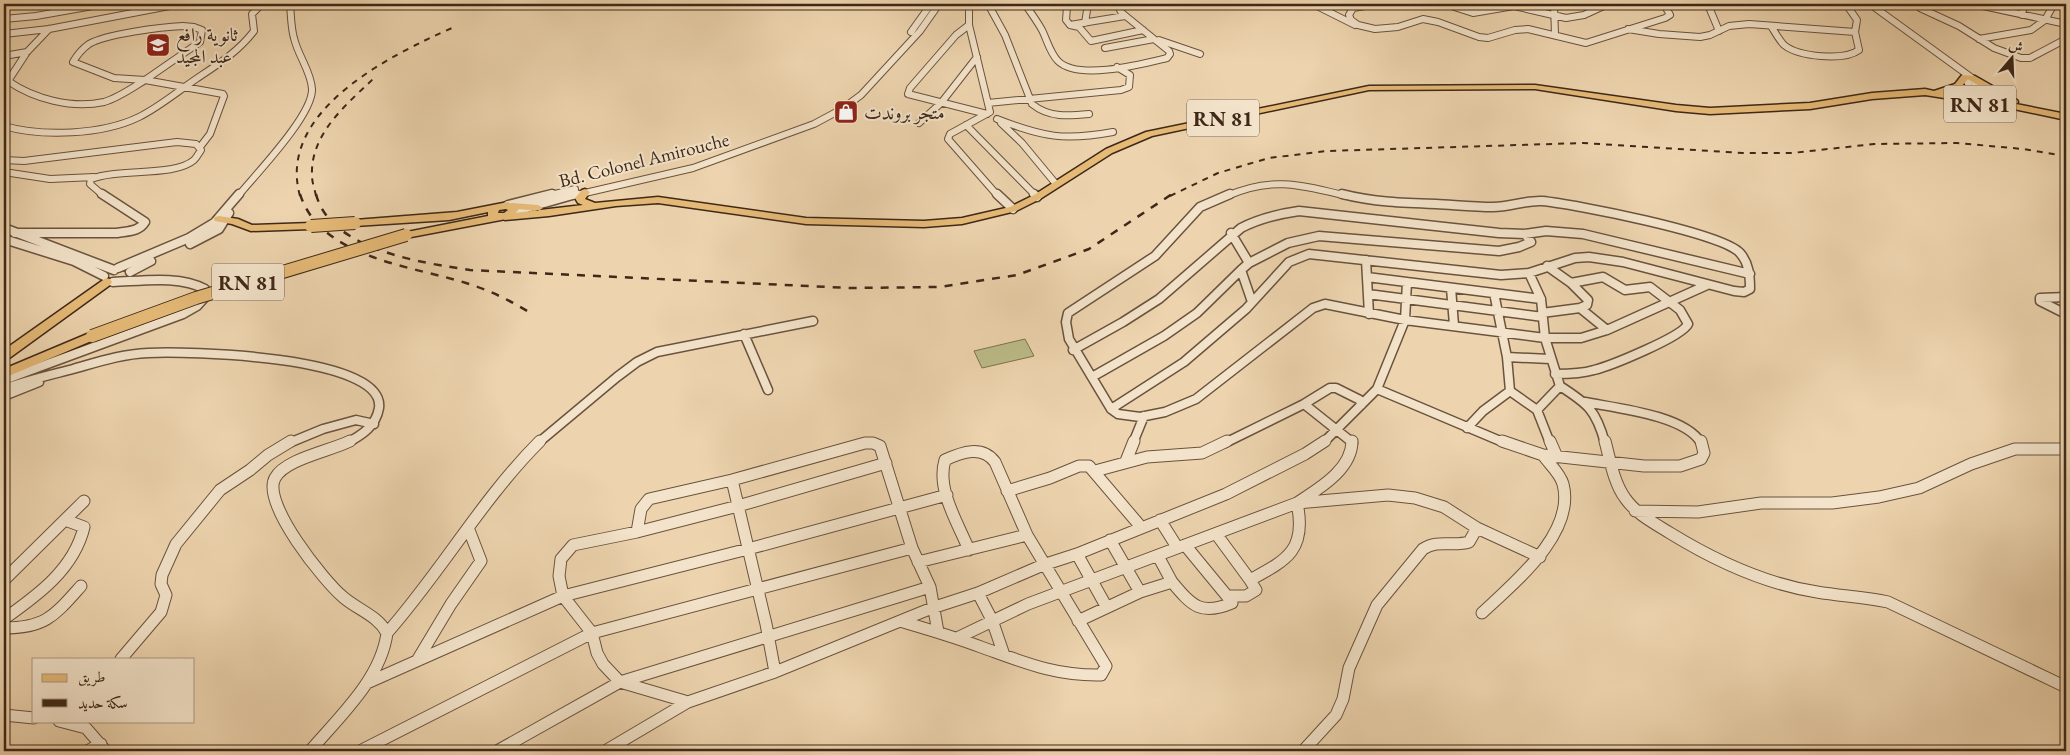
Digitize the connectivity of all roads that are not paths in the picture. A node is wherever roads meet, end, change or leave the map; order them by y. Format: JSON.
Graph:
{"nodes":[{"id":1,"x":104,"y":4,"type":"edge"},
{"id":2,"x":180,"y":4,"type":"edge"},
{"id":3,"x":262,"y":4,"type":"edge"},
{"id":4,"x":290,"y":4,"type":"edge"},
{"id":5,"x":931,"y":4,"type":"edge"},
{"id":6,"x":939,"y":4,"type":"edge"},
{"id":7,"x":968,"y":4,"type":"edge"},
{"id":8,"x":988,"y":4,"type":"edge"},
{"id":9,"x":1025,"y":4,"type":"edge"},
{"id":10,"x":1088,"y":4,"type":"edge"},
{"id":11,"x":1121,"y":4,"type":"edge"},
{"id":12,"x":1313,"y":4,"type":"edge"},
{"id":13,"x":1377,"y":4,"type":"edge"},
{"id":14,"x":1445,"y":4,"type":"edge"},
{"id":15,"x":1554,"y":4,"type":"edge"},
{"id":16,"x":1608,"y":4,"type":"edge"},
{"id":17,"x":1664,"y":4,"type":"edge"},
{"id":18,"x":1714,"y":4,"type":"edge"},
{"id":19,"x":1756,"y":4,"type":"edge"},
{"id":20,"x":1774,"y":4,"type":"edge"},
{"id":21,"x":1846,"y":4,"type":"edge"},
{"id":22,"x":1870,"y":4,"type":"edge"},
{"id":23,"x":1974,"y":4,"type":"edge"},
{"id":24,"x":2024,"y":4,"type":"edge"},
{"id":25,"x":2054,"y":4,"type":"edge"},
{"id":26,"x":2066,"y":5,"type":"edge"},
{"id":27,"x":1067,"y":7,"type":"dead end"},
{"id":28,"x":1920,"y":8,"type":"dead end"},
{"id":29,"x":2022,"y":15,"type":"junction"},
{"id":30,"x":1125,"y":16,"type":"junction"},
{"id":31,"x":1554,"y":16,"type":"junction"},
{"id":32,"x":4,"y":19,"type":"edge"},
{"id":33,"x":2045,"y":20,"type":"junction"},
{"id":34,"x":1085,"y":23,"type":"junction"},
{"id":35,"x":2066,"y":24,"type":"edge"},
{"id":36,"x":969,"y":25,"type":"junction"},
{"id":37,"x":1070,"y":25,"type":"junction"},
{"id":38,"x":1358,"y":25,"type":"junction"},
{"id":39,"x":1771,"y":26,"type":"junction"},
{"id":40,"x":49,"y":29,"type":"junction"},
{"id":41,"x":1627,"y":29,"type":"junction"},
{"id":42,"x":1143,"y":30,"type":"junction"},
{"id":43,"x":1719,"y":31,"type":"junction"},
{"id":44,"x":1855,"y":32,"type":"junction"},
{"id":45,"x":4,"y":34,"type":"edge"},
{"id":46,"x":1555,"y":35,"type":"junction"},
{"id":47,"x":1154,"y":39,"type":"junction"},
{"id":48,"x":1979,"y":39,"type":"junction"},
{"id":49,"x":2066,"y":39,"type":"edge"},
{"id":50,"x":1105,"y":48,"type":"dead end"},
{"id":51,"x":27,"y":52,"type":"junction"},
{"id":52,"x":1200,"y":54,"type":"dead end"},
{"id":53,"x":4,"y":56,"type":"edge"},
{"id":54,"x":977,"y":57,"type":"junction"},
{"id":55,"x":1118,"y":67,"type":"junction"},
{"id":56,"x":1967,"y":76,"type":"junction"},
{"id":57,"x":143,"y":80,"type":"junction"},
{"id":58,"x":184,"y":87,"type":"junction"},
{"id":59,"x":1925,"y":92,"type":"junction"},
{"id":60,"x":1893,"y":95,"type":"junction"},
{"id":61,"x":1029,"y":99,"type":"junction"},
{"id":62,"x":1981,"y":102,"type":"junction"},
{"id":63,"x":941,"y":103,"type":"junction"},
{"id":64,"x":988,"y":103,"type":"junction"},
{"id":65,"x":2036,"y":110,"type":"junction"},
{"id":66,"x":989,"y":113,"type":"junction"},
{"id":67,"x":1089,"y":114,"type":"dead end"},
{"id":68,"x":997,"y":119,"type":"junction"},
{"id":69,"x":2066,"y":119,"type":"edge"},
{"id":70,"x":919,"y":123,"type":"dead end"},
{"id":71,"x":4,"y":126,"type":"edge"},
{"id":72,"x":966,"y":126,"type":"junction"},
{"id":73,"x":1113,"y":132,"type":"dead end"},
{"id":74,"x":200,"y":147,"type":"junction"},
{"id":75,"x":4,"y":160,"type":"edge"},
{"id":76,"x":4,"y":172,"type":"edge"},
{"id":77,"x":94,"y":177,"type":"junction"},
{"id":78,"x":1056,"y":184,"type":"junction"},
{"id":79,"x":585,"y":192,"type":"junction"},
{"id":80,"x":1036,"y":197,"type":"junction"},
{"id":81,"x":595,"y":206,"type":"junction"},
{"id":82,"x":527,"y":208,"type":"junction"},
{"id":83,"x":1013,"y":209,"type":"junction"},
{"id":84,"x":506,"y":210,"type":"junction"},
{"id":85,"x":572,"y":210,"type":"junction"},
{"id":86,"x":456,"y":215,"type":"junction"},
{"id":87,"x":223,"y":220,"type":"junction"},
{"id":88,"x":4,"y":228,"type":"edge"},
{"id":89,"x":404,"y":232,"type":"junction"},
{"id":90,"x":15,"y":233,"type":"junction"},
{"id":91,"x":1231,"y":233,"type":"junction"},
{"id":92,"x":1525,"y":234,"type":"junction"},
{"id":93,"x":4,"y":239,"type":"edge"},
{"id":94,"x":1366,"y":260,"type":"junction"},
{"id":95,"x":1249,"y":263,"type":"junction"},
{"id":96,"x":1547,"y":266,"type":"junction"},
{"id":97,"x":116,"y":269,"type":"junction"},
{"id":98,"x":1241,"y":270,"type":"junction"},
{"id":99,"x":129,"y":273,"type":"junction"},
{"id":100,"x":1529,"y":273,"type":"junction"},
{"id":101,"x":1750,"y":274,"type":"junction"},
{"id":102,"x":1367,"y":277,"type":"junction"},
{"id":103,"x":108,"y":280,"type":"junction"},
{"id":104,"x":155,"y":281,"type":"junction"},
{"id":105,"x":1407,"y":282,"type":"junction"},
{"id":106,"x":1571,"y":283,"type":"junction"},
{"id":107,"x":1708,"y":285,"type":"junction"},
{"id":108,"x":1451,"y":288,"type":"junction"},
{"id":109,"x":1494,"y":293,"type":"junction"},
{"id":110,"x":1368,"y":294,"type":"junction"},
{"id":111,"x":1541,"y":298,"type":"junction"},
{"id":112,"x":2066,"y":298,"type":"edge"},
{"id":113,"x":1406,"y":299,"type":"junction"},
{"id":114,"x":1252,"y":302,"type":"junction"},
{"id":115,"x":1670,"y":302,"type":"junction"},
{"id":116,"x":1453,"y":305,"type":"junction"},
{"id":117,"x":1580,"y":308,"type":"junction"},
{"id":118,"x":1497,"y":312,"type":"junction"},
{"id":119,"x":1369,"y":314,"type":"junction"},
{"id":120,"x":2066,"y":314,"type":"edge"},
{"id":121,"x":1543,"y":315,"type":"junction"},
{"id":122,"x":1405,"y":320,"type":"junction"},
{"id":123,"x":813,"y":321,"type":"dead end"},
{"id":124,"x":1454,"y":325,"type":"junction"},
{"id":125,"x":1607,"y":330,"type":"junction"},
{"id":126,"x":1501,"y":332,"type":"junction"},
{"id":127,"x":91,"y":334,"type":"junction"},
{"id":128,"x":744,"y":334,"type":"junction"},
{"id":129,"x":1545,"y":338,"type":"junction"},
{"id":130,"x":1073,"y":350,"type":"junction"},
{"id":131,"x":4,"y":356,"type":"edge"},
{"id":132,"x":1508,"y":357,"type":"junction"},
{"id":133,"x":1550,"y":359,"type":"junction"},
{"id":134,"x":46,"y":363,"type":"junction"},
{"id":135,"x":4,"y":367,"type":"edge"},
{"id":136,"x":29,"y":369,"type":"junction"},
{"id":137,"x":67,"y":371,"type":"junction"},
{"id":138,"x":4,"y":374,"type":"edge"},
{"id":139,"x":1555,"y":374,"type":"junction"},
{"id":140,"x":51,"y":375,"type":"junction"},
{"id":141,"x":1092,"y":377,"type":"junction"},
{"id":142,"x":4,"y":380,"type":"edge"},
{"id":143,"x":1560,"y":386,"type":"junction"},
{"id":144,"x":4,"y":387,"type":"edge"},
{"id":145,"x":1377,"y":389,"type":"junction"},
{"id":146,"x":768,"y":390,"type":"dead end"},
{"id":147,"x":1510,"y":390,"type":"junction"},
{"id":148,"x":4,"y":396,"type":"edge"},
{"id":149,"x":1585,"y":402,"type":"junction"},
{"id":150,"x":1304,"y":404,"type":"junction"},
{"id":151,"x":1361,"y":405,"type":"junction"},
{"id":152,"x":1110,"y":409,"type":"junction"},
{"id":153,"x":1537,"y":410,"type":"junction"},
{"id":154,"x":1144,"y":416,"type":"junction"},
{"id":155,"x":374,"y":424,"type":"junction"},
{"id":156,"x":1467,"y":428,"type":"junction"},
{"id":157,"x":1337,"y":430,"type":"junction"},
{"id":158,"x":2066,"y":449,"type":"edge"},
{"id":159,"x":1543,"y":456,"type":"junction"},
{"id":160,"x":1556,"y":457,"type":"junction"},
{"id":161,"x":1126,"y":460,"type":"junction"},
{"id":162,"x":886,"y":463,"type":"junction"},
{"id":163,"x":1613,"y":464,"type":"junction"},
{"id":164,"x":1095,"y":471,"type":"junction"},
{"id":165,"x":732,"y":480,"type":"junction"},
{"id":166,"x":1007,"y":491,"type":"junction"},
{"id":167,"x":948,"y":495,"type":"junction"},
{"id":168,"x":84,"y":501,"type":"dead end"},
{"id":169,"x":1297,"y":503,"type":"junction"},
{"id":170,"x":738,"y":506,"type":"junction"},
{"id":171,"x":899,"y":508,"type":"junction"},
{"id":172,"x":1635,"y":511,"type":"junction"},
{"id":173,"x":65,"y":520,"type":"junction"},
{"id":174,"x":1160,"y":520,"type":"junction"},
{"id":175,"x":1141,"y":527,"type":"junction"},
{"id":176,"x":1477,"y":528,"type":"junction"},
{"id":177,"x":469,"y":530,"type":"junction"},
{"id":178,"x":637,"y":532,"type":"junction"},
{"id":179,"x":1217,"y":534,"type":"junction"},
{"id":180,"x":1027,"y":535,"type":"junction"},
{"id":181,"x":1110,"y":540,"type":"junction"},
{"id":182,"x":1181,"y":546,"type":"junction"},
{"id":183,"x":912,"y":548,"type":"junction"},
{"id":184,"x":748,"y":549,"type":"junction"},
{"id":185,"x":970,"y":550,"type":"junction"},
{"id":186,"x":1077,"y":554,"type":"junction"},
{"id":187,"x":1158,"y":556,"type":"junction"},
{"id":188,"x":1540,"y":557,"type":"junction"},
{"id":189,"x":918,"y":562,"type":"junction"},
{"id":190,"x":1043,"y":565,"type":"junction"},
{"id":191,"x":1125,"y":568,"type":"junction"},
{"id":192,"x":1091,"y":579,"type":"junction"},
{"id":193,"x":4,"y":580,"type":"edge"},
{"id":194,"x":1250,"y":580,"type":"junction"},
{"id":195,"x":1172,"y":582,"type":"junction"},
{"id":196,"x":81,"y":586,"type":"dead end"},
{"id":197,"x":930,"y":587,"type":"junction"},
{"id":198,"x":756,"y":588,"type":"junction"},
{"id":199,"x":978,"y":592,"type":"junction"},
{"id":200,"x":1061,"y":592,"type":"junction"},
{"id":201,"x":1140,"y":592,"type":"junction"},
{"id":202,"x":563,"y":596,"type":"junction"},
{"id":203,"x":1228,"y":596,"type":"junction"},
{"id":204,"x":1106,"y":606,"type":"junction"},
{"id":205,"x":932,"y":608,"type":"junction"},
{"id":206,"x":1482,"y":613,"type":"dead end"},
{"id":207,"x":4,"y":619,"type":"edge"},
{"id":208,"x":992,"y":620,"type":"junction"},
{"id":209,"x":900,"y":621,"type":"junction"},
{"id":210,"x":1078,"y":621,"type":"junction"},
{"id":211,"x":4,"y":628,"type":"edge"},
{"id":212,"x":938,"y":632,"type":"junction"},
{"id":213,"x":387,"y":633,"type":"junction"},
{"id":214,"x":592,"y":633,"type":"junction"},
{"id":215,"x":769,"y":635,"type":"junction"},
{"id":216,"x":957,"y":638,"type":"junction"},
{"id":217,"x":1004,"y":655,"type":"junction"},
{"id":218,"x":123,"y":658,"type":"edge"},
{"id":219,"x":418,"y":659,"type":"junction"},
{"id":220,"x":775,"y":672,"type":"junction"},
{"id":221,"x":620,"y":682,"type":"junction"},
{"id":222,"x":365,"y":684,"type":"junction"},
{"id":223,"x":2066,"y":687,"type":"edge"},
{"id":224,"x":688,"y":702,"type":"junction"},
{"id":225,"x":4,"y":715,"type":"edge"},
{"id":226,"x":32,"y":718,"type":"edge"},
{"id":227,"x":78,"y":723,"type":"edge"},
{"id":228,"x":103,"y":748,"type":"edge"},
{"id":229,"x":87,"y":751,"type":"edge"},
{"id":230,"x":310,"y":751,"type":"edge"},
{"id":231,"x":360,"y":751,"type":"edge"},
{"id":232,"x":497,"y":751,"type":"edge"},
{"id":233,"x":605,"y":751,"type":"edge"},
{"id":234,"x":1303,"y":751,"type":"edge"}],
"edges":[{"from":1,"to":32,"type":"street"},
{"from":2,"to":40,"type":"street"},
{"from":3,"to":58,"type":"street"},
{"from":4,"to":87,"type":"street"},
{"from":5,"to":84,"type":"street","name":"Bd. Colonel Amirouche"},
{"from":6,"to":79,"type":"street","name":"Bd. Colonel Amirouche"},
{"from":7,"to":36,"type":"street"},
{"from":8,"to":61,"type":"street"},
{"from":9,"to":55,"type":"street"},
{"from":10,"to":34,"type":"street"},
{"from":11,"to":30,"type":"street"},
{"from":12,"to":38,"type":"street"},
{"from":13,"to":38,"type":"street"},
{"from":14,"to":31,"type":"street"},
{"from":15,"to":31,"type":"street"},
{"from":16,"to":31,"type":"street"},
{"from":17,"to":41,"type":"street"},
{"from":18,"to":43,"type":"street"},
{"from":19,"to":20,"type":"street"},
{"from":21,"to":44,"type":"street"},
{"from":22,"to":56,"type":"street"},
{"from":23,"to":29,"type":"street"},
{"from":24,"to":29,"type":"street"},
{"from":25,"to":26,"type":"street"},
{"from":25,"to":33,"type":"street"},
{"from":27,"to":37,"type":"street"},
{"from":28,"to":48,"type":"street"},
{"from":29,"to":33,"type":"street"},
{"from":30,"to":34,"type":"street"},
{"from":30,"to":42,"type":"street"},
{"from":31,"to":46,"type":"street"},
{"from":33,"to":35,"type":"street"},
{"from":33,"to":48,"type":"street"},
{"from":34,"to":37,"type":"street"},
{"from":36,"to":54,"type":"street"},
{"from":36,"to":63,"type":"street"},
{"from":37,"to":42,"type":"street"},
{"from":38,"to":46,"type":"street"},
{"from":39,"to":43,"type":"street"},
{"from":39,"to":44,"type":"street"},
{"from":39,"to":44,"type":"street"},
{"from":40,"to":45,"type":"street"},
{"from":40,"to":51,"type":"street"},
{"from":41,"to":43,"type":"street"},
{"from":41,"to":46,"type":"street"},
{"from":42,"to":47,"type":"street"},
{"from":47,"to":50,"type":"street"},
{"from":47,"to":52,"type":"street"},
{"from":47,"to":55,"type":"street"},
{"from":48,"to":49,"type":"street"},
{"from":51,"to":53,"type":"street"},
{"from":51,"to":57,"type":"street"},
{"from":54,"to":63,"type":"street"},
{"from":54,"to":64,"type":"street"},
{"from":55,"to":61,"type":"street"},
{"from":56,"to":59,"type":"main road"},
{"from":56,"to":62,"type":"street"},
{"from":56,"to":65,"type":"main road"},
{"from":57,"to":57,"type":"street"},
{"from":57,"to":58,"type":"street"},
{"from":58,"to":71,"type":"street"},
{"from":58,"to":74,"type":"street"},
{"from":59,"to":60,"type":"main road","number":"RN 81"},
{"from":59,"to":62,"type":"main road","number":"RN 81"},
{"from":60,"to":62,"type":"main road","number":"RN 81"},
{"from":60,"to":78,"type":"main road","number":"RN 81"},
{"from":61,"to":64,"type":"street"},
{"from":61,"to":67,"type":"street"},
{"from":62,"to":65,"type":"main road","number":"RN 81"},
{"from":62,"to":69,"type":"main road","number":"RN 81"},
{"from":63,"to":66,"type":"street"},
{"from":63,"to":70,"type":"street"},
{"from":64,"to":66,"type":"street"},
{"from":65,"to":69,"type":"main road","number":"RN 81"},
{"from":66,"to":68,"type":"street"},
{"from":66,"to":72,"type":"street"},
{"from":68,"to":73,"type":"street"},
{"from":68,"to":78,"type":"street"},
{"from":72,"to":80,"type":"street"},
{"from":72,"to":83,"type":"street"},
{"from":74,"to":75,"type":"street"},
{"from":74,"to":77,"type":"street"},
{"from":76,"to":77,"type":"street"},
{"from":77,"to":90,"type":"street"},
{"from":78,"to":80,"type":"main road","number":"RN 81"},
{"from":79,"to":81,"type":"main road"},
{"from":79,"to":82,"type":"street","name":"Bd. Colonel Amirouche"},
{"from":80,"to":83,"type":"main road","number":"RN 81"},
{"from":81,"to":83,"type":"main road","number":"RN 81"},
{"from":81,"to":85,"type":"main road","number":"RN 81"},
{"from":82,"to":84,"type":"main road"},
{"from":82,"to":85,"type":"main road"},
{"from":84,"to":85,"type":"main road"},
{"from":84,"to":86,"type":"highway","number":"RN 81"},
{"from":84,"to":89,"type":"highway","number":"RN 81"},
{"from":86,"to":87,"type":"highway","bridge":true},
{"from":86,"to":89,"type":"highway","number":"RN 81"},
{"from":87,"to":97,"type":"street"},
{"from":87,"to":99,"type":"street"},
{"from":88,"to":90,"type":"street"},
{"from":89,"to":127,"type":"highway","number":"RN 81","bridge":true},
{"from":90,"to":97,"type":"street"},
{"from":91,"to":92,"type":"street"},
{"from":91,"to":95,"type":"street"},
{"from":91,"to":130,"type":"street"},
{"from":92,"to":95,"type":"street"},
{"from":92,"to":101,"type":"street"},
{"from":93,"to":103,"type":"street"},
{"from":94,"to":100,"type":"street"},
{"from":94,"to":102,"type":"street"},
{"from":94,"to":114,"type":"street"},
{"from":95,"to":98,"type":"street"},
{"from":96,"to":100,"type":"street"},
{"from":96,"to":106,"type":"street"},
{"from":96,"to":107,"type":"street"},
{"from":97,"to":99,"type":"street"},
{"from":97,"to":103,"type":"street"},
{"from":98,"to":114,"type":"street"},
{"from":98,"to":141,"type":"street"},
{"from":99,"to":103,"type":"street"},
{"from":99,"to":104,"type":"street"},
{"from":100,"to":111,"type":"street"},
{"from":101,"to":107,"type":"street"},
{"from":101,"to":130,"type":"street"},
{"from":102,"to":105,"type":"street"},
{"from":102,"to":110,"type":"street"},
{"from":103,"to":104,"type":"street"},
{"from":103,"to":131,"type":"highway"},
{"from":104,"to":134,"type":"street"},
{"from":105,"to":108,"type":"street"},
{"from":105,"to":113,"type":"street"},
{"from":106,"to":115,"type":"street"},
{"from":106,"to":117,"type":"street"},
{"from":107,"to":115,"type":"street"},
{"from":108,"to":109,"type":"street"},
{"from":108,"to":116,"type":"street"},
{"from":109,"to":111,"type":"street"},
{"from":109,"to":118,"type":"street"},
{"from":110,"to":113,"type":"street"},
{"from":110,"to":119,"type":"street"},
{"from":111,"to":121,"type":"street"},
{"from":112,"to":120,"type":"street"},
{"from":113,"to":116,"type":"street"},
{"from":113,"to":122,"type":"street"},
{"from":114,"to":152,"type":"street"},
{"from":115,"to":125,"type":"street"},
{"from":115,"to":139,"type":"street"},
{"from":116,"to":118,"type":"street"},
{"from":116,"to":124,"type":"street"},
{"from":117,"to":121,"type":"street"},
{"from":117,"to":125,"type":"street"},
{"from":118,"to":121,"type":"street"},
{"from":118,"to":126,"type":"street"},
{"from":119,"to":122,"type":"street"},
{"from":119,"to":154,"type":"street"},
{"from":121,"to":129,"type":"street"},
{"from":122,"to":124,"type":"street"},
{"from":122,"to":145,"type":"street"},
{"from":123,"to":128,"type":"street"},
{"from":124,"to":126,"type":"street"},
{"from":125,"to":129,"type":"street"},
{"from":126,"to":129,"type":"street"},
{"from":126,"to":132,"type":"street"},
{"from":127,"to":135,"type":"highway","number":"RN 81"},
{"from":127,"to":138,"type":"highway","number":"RN 81"},
{"from":128,"to":146,"type":"street"},
{"from":128,"to":177,"type":"street"},
{"from":129,"to":133,"type":"street"},
{"from":130,"to":141,"type":"street"},
{"from":132,"to":133,"type":"street"},
{"from":132,"to":147,"type":"street"},
{"from":133,"to":139,"type":"street"},
{"from":134,"to":136,"type":"street"},
{"from":134,"to":140,"type":"street"},
{"from":136,"to":142,"type":"street"},
{"from":136,"to":144,"type":"street"},
{"from":137,"to":140,"type":"street"},
{"from":137,"to":148,"type":"street"},
{"from":137,"to":155,"type":"street"},
{"from":139,"to":143,"type":"street"},
{"from":140,"to":144,"type":"street"},
{"from":141,"to":152,"type":"street"},
{"from":143,"to":149,"type":"street"},
{"from":143,"to":153,"type":"street"},
{"from":145,"to":151,"type":"street"},
{"from":145,"to":156,"type":"street"},
{"from":147,"to":153,"type":"street"},
{"from":147,"to":156,"type":"street"},
{"from":149,"to":163,"type":"street"},
{"from":149,"to":163,"type":"street"},
{"from":150,"to":151,"type":"street"},
{"from":150,"to":157,"type":"street"},
{"from":150,"to":161,"type":"street"},
{"from":151,"to":157,"type":"street"},
{"from":152,"to":154,"type":"street"},
{"from":153,"to":160,"type":"street"},
{"from":154,"to":161,"type":"street"},
{"from":155,"to":213,"type":"street"},
{"from":155,"to":218,"type":"street"},
{"from":156,"to":159,"type":"street"},
{"from":157,"to":169,"type":"street"},
{"from":157,"to":174,"type":"street"},
{"from":158,"to":172,"type":"street"},
{"from":159,"to":160,"type":"street"},
{"from":159,"to":188,"type":"street"},
{"from":160,"to":163,"type":"street"},
{"from":161,"to":164,"type":"street"},
{"from":162,"to":165,"type":"street"},
{"from":162,"to":170,"type":"street"},
{"from":162,"to":171,"type":"street"},
{"from":163,"to":172,"type":"street"},
{"from":164,"to":166,"type":"street"},
{"from":164,"to":175,"type":"street"},
{"from":165,"to":170,"type":"street"},
{"from":165,"to":178,"type":"street"},
{"from":166,"to":167,"type":"street"},
{"from":166,"to":180,"type":"street"},
{"from":167,"to":171,"type":"street"},
{"from":167,"to":185,"type":"street"},
{"from":168,"to":173,"type":"street"},
{"from":169,"to":176,"type":"street"},
{"from":169,"to":179,"type":"street"},
{"from":169,"to":194,"type":"street"},
{"from":170,"to":178,"type":"street"},
{"from":170,"to":184,"type":"street"},
{"from":171,"to":183,"type":"street"},
{"from":171,"to":184,"type":"street"},
{"from":172,"to":223,"type":"street"},
{"from":173,"to":193,"type":"street"},
{"from":173,"to":207,"type":"street"},
{"from":174,"to":175,"type":"street"},
{"from":174,"to":182,"type":"street"},
{"from":175,"to":181,"type":"street"},
{"from":176,"to":188,"type":"street"},
{"from":176,"to":234,"type":"street"},
{"from":177,"to":213,"type":"street"},
{"from":177,"to":219,"type":"street"},
{"from":178,"to":202,"type":"street"},
{"from":179,"to":182,"type":"street"},
{"from":179,"to":194,"type":"street"},
{"from":180,"to":185,"type":"street"},
{"from":180,"to":190,"type":"street"},
{"from":181,"to":186,"type":"street"},
{"from":181,"to":191,"type":"street"},
{"from":182,"to":187,"type":"street"},
{"from":182,"to":203,"type":"street"},
{"from":183,"to":189,"type":"street"},
{"from":183,"to":198,"type":"street"},
{"from":184,"to":198,"type":"street"},
{"from":184,"to":202,"type":"street"},
{"from":185,"to":189,"type":"street"},
{"from":186,"to":190,"type":"street"},
{"from":186,"to":192,"type":"street"},
{"from":187,"to":191,"type":"street"},
{"from":187,"to":195,"type":"street"},
{"from":188,"to":206,"type":"street"},
{"from":189,"to":197,"type":"street"},
{"from":190,"to":199,"type":"street"},
{"from":190,"to":200,"type":"street"},
{"from":191,"to":192,"type":"street"},
{"from":191,"to":201,"type":"street"},
{"from":192,"to":200,"type":"street"},
{"from":192,"to":204,"type":"street"},
{"from":194,"to":203,"type":"street"},
{"from":195,"to":201,"type":"street"},
{"from":195,"to":203,"type":"street"},
{"from":196,"to":211,"type":"street"},
{"from":197,"to":205,"type":"street"},
{"from":197,"to":215,"type":"street"},
{"from":198,"to":214,"type":"street"},
{"from":198,"to":215,"type":"street"},
{"from":199,"to":205,"type":"street"},
{"from":199,"to":208,"type":"street"},
{"from":200,"to":208,"type":"street"},
{"from":200,"to":210,"type":"street"},
{"from":201,"to":204,"type":"street"},
{"from":202,"to":214,"type":"street"},
{"from":202,"to":219,"type":"street"},
{"from":204,"to":210,"type":"street"},
{"from":205,"to":209,"type":"street"},
{"from":205,"to":212,"type":"street"},
{"from":208,"to":216,"type":"street"},
{"from":208,"to":217,"type":"street"},
{"from":209,"to":212,"type":"street"},
{"from":209,"to":220,"type":"street"},
{"from":210,"to":217,"type":"street"},
{"from":212,"to":216,"type":"street"},
{"from":213,"to":222,"type":"street"},
{"from":214,"to":221,"type":"street"},
{"from":214,"to":231,"type":"street"},
{"from":215,"to":220,"type":"street"},
{"from":215,"to":221,"type":"street"},
{"from":216,"to":217,"type":"street"},
{"from":219,"to":222,"type":"street"},
{"from":220,"to":224,"type":"street"},
{"from":221,"to":224,"type":"street"},
{"from":221,"to":232,"type":"street"},
{"from":222,"to":230,"type":"street"},
{"from":224,"to":233,"type":"street"},
{"from":225,"to":226,"type":"street"},
{"from":227,"to":228,"type":"street"},
{"from":228,"to":229,"type":"street"}]}
